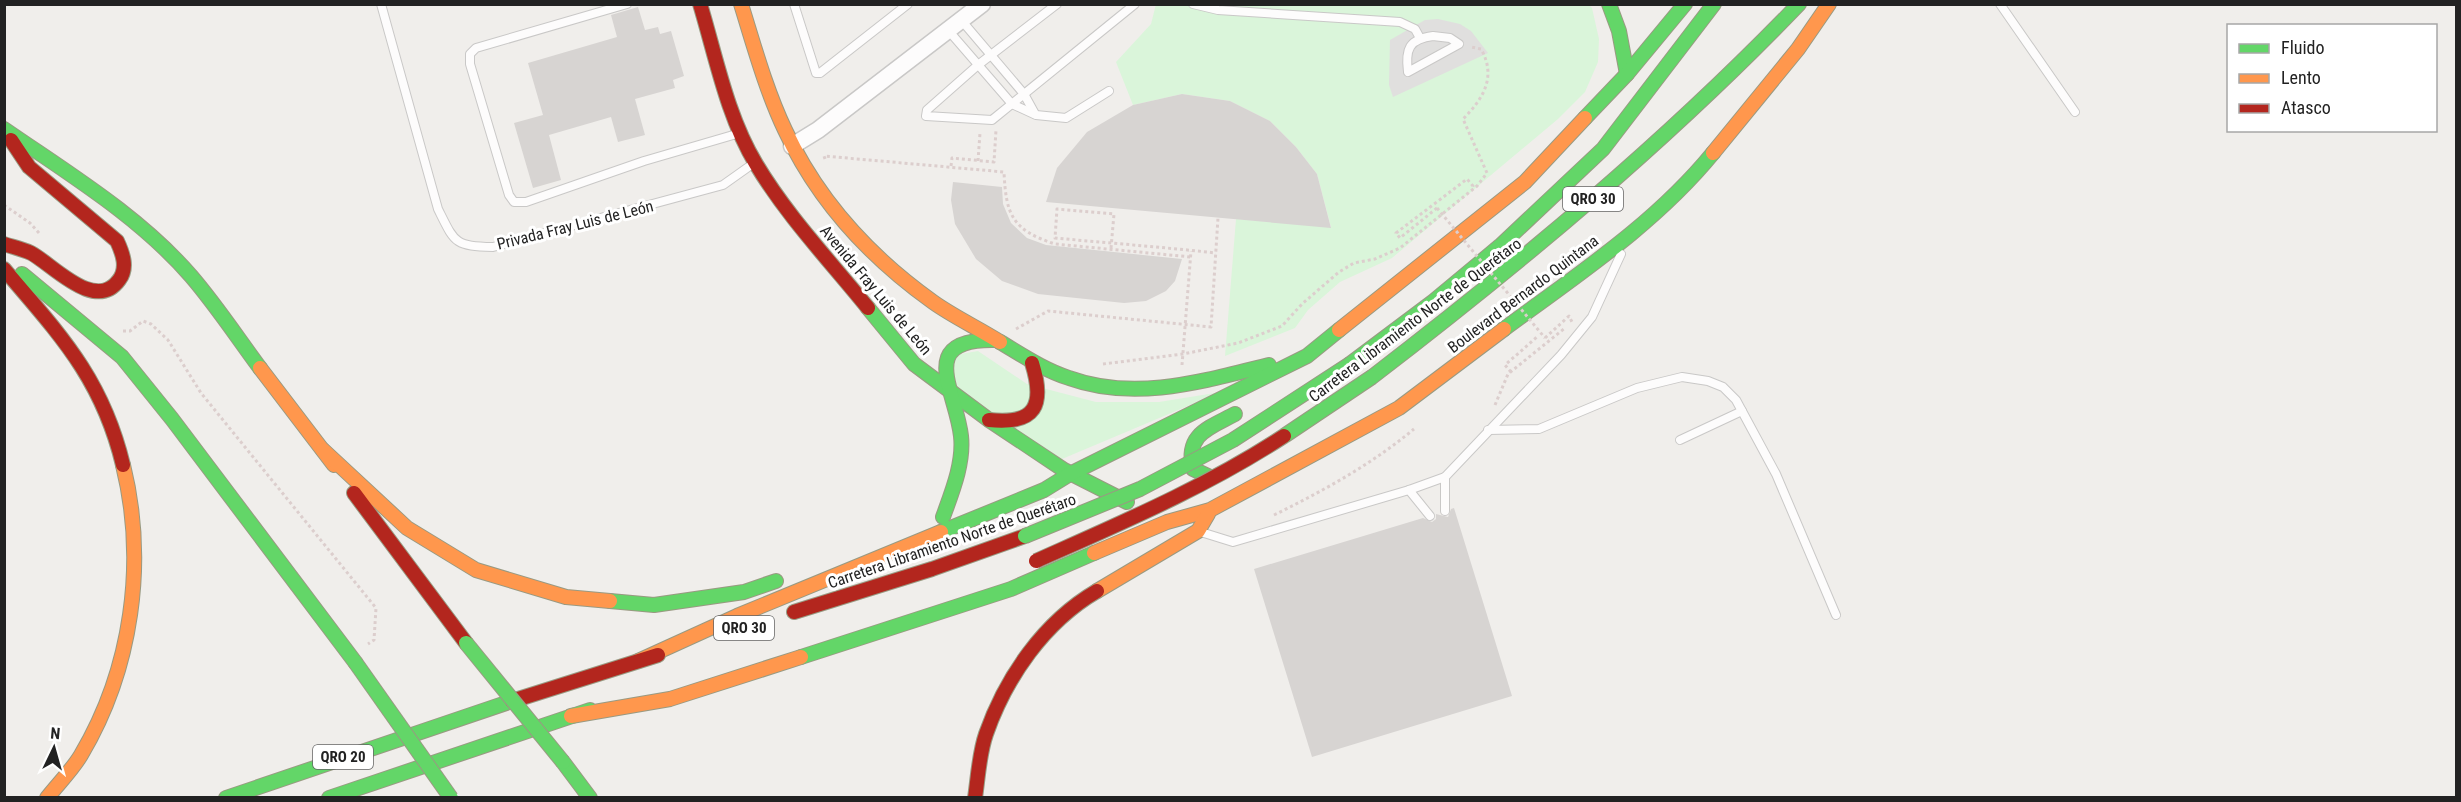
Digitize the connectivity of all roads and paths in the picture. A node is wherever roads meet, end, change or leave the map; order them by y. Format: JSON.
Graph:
{"nodes":[{"id":1,"x":381,"y":4,"type":"edge"},
{"id":2,"x":627,"y":4,"type":"edge"},
{"id":3,"x":700,"y":4,"type":"edge"},
{"id":4,"x":741,"y":4,"type":"edge"},
{"id":5,"x":794,"y":4,"type":"edge"},
{"id":6,"x":890,"y":4,"type":"edge"},
{"id":7,"x":908,"y":4,"type":"edge"},
{"id":8,"x":982,"y":4,"type":"edge"},
{"id":9,"x":1057,"y":4,"type":"edge"},
{"id":10,"x":1135,"y":4,"type":"edge"},
{"id":11,"x":1193,"y":4,"type":"edge"},
{"id":12,"x":1610,"y":4,"type":"edge"},
{"id":13,"x":1685,"y":4,"type":"edge"},
{"id":14,"x":1714,"y":4,"type":"edge"},
{"id":15,"x":1799,"y":4,"type":"edge"},
{"id":16,"x":1829,"y":4,"type":"edge"},
{"id":17,"x":2000,"y":4,"type":"edge"},
{"id":18,"x":894,"y":16,"type":"junction"},
{"id":19,"x":962,"y":21,"type":"junction"},
{"id":20,"x":948,"y":30,"type":"junction"},
{"id":21,"x":1420,"y":38,"type":"junction"},
{"id":22,"x":1459,"y":45,"type":"junction"},
{"id":23,"x":992,"y":56,"type":"junction"},
{"id":24,"x":978,"y":65,"type":"junction"},
{"id":25,"x":1627,"y":74,"type":"junction"},
{"id":26,"x":1109,"y":91,"type":"dead end"},
{"id":27,"x":1024,"y":94,"type":"junction"},
{"id":28,"x":1012,"y":104,"type":"junction"},
{"id":29,"x":2075,"y":112,"type":"dead end"},
{"id":30,"x":1036,"y":115,"type":"junction"},
{"id":31,"x":996,"y":118,"type":"junction"},
{"id":32,"x":4,"y":130,"type":"edge"},
{"id":33,"x":970,"y":132,"type":"dead end"},
{"id":34,"x":741,"y":133,"type":"junction"},
{"id":35,"x":792,"y":146,"type":"junction"},
{"id":36,"x":978,"y":161,"type":"junction"},
{"id":37,"x":755,"y":162,"type":"junction"},
{"id":38,"x":826,"y":163,"type":"dead end"},
{"id":39,"x":951,"y":166,"type":"junction"},
{"id":40,"x":1525,"y":182,"type":"junction"},
{"id":41,"x":4,"y":205,"type":"edge"},
{"id":42,"x":1443,"y":211,"type":"dead end"},
{"id":43,"x":1218,"y":218,"type":"dead end"},
{"id":44,"x":1500,"y":227,"type":"dead end"},
{"id":45,"x":1630,"y":234,"type":"junction"},
{"id":46,"x":43,"y":238,"type":"dead end"},
{"id":47,"x":1072,"y":240,"type":"junction"},
{"id":48,"x":1112,"y":243,"type":"junction"},
{"id":49,"x":4,"y":244,"type":"edge"},
{"id":50,"x":1072,"y":245,"type":"junction"},
{"id":51,"x":1111,"y":248,"type":"junction"},
{"id":52,"x":1191,"y":251,"type":"junction"},
{"id":53,"x":1216,"y":253,"type":"junction"},
{"id":54,"x":1191,"y":257,"type":"junction"},
{"id":55,"x":4,"y":258,"type":"edge"},
{"id":56,"x":4,"y":269,"type":"edge"},
{"id":57,"x":1565,"y":313,"type":"dead end"},
{"id":58,"x":1185,"y":324,"type":"junction"},
{"id":59,"x":120,"y":331,"type":"dead end"},
{"id":60,"x":1023,"y":336,"type":"dead end"},
{"id":61,"x":996,"y":340,"type":"junction"},
{"id":62,"x":1183,"y":354,"type":"junction"},
{"id":63,"x":1307,"y":356,"type":"junction"},
{"id":64,"x":1326,"y":362,"type":"dead end"},
{"id":65,"x":1032,"y":363,"type":"junction"},
{"id":66,"x":1100,"y":364,"type":"dead end"},
{"id":67,"x":1511,"y":372,"type":"junction"},
{"id":68,"x":1307,"y":375,"type":"dead end"},
{"id":69,"x":1181,"y":384,"type":"junction"},
{"id":70,"x":950,"y":392,"type":"junction"},
{"id":71,"x":1248,"y":407,"type":"dead end"},
{"id":72,"x":1742,"y":411,"type":"junction"},
{"id":73,"x":1503,"y":414,"type":"junction"},
{"id":74,"x":988,"y":420,"type":"junction"},
{"id":75,"x":1488,"y":430,"type":"junction"},
{"id":76,"x":1680,"y":440,"type":"dead end"},
{"id":77,"x":323,"y":450,"type":"junction"},
{"id":78,"x":1286,"y":471,"type":"junction"},
{"id":79,"x":1070,"y":474,"type":"junction"},
{"id":80,"x":1445,"y":477,"type":"junction"},
{"id":81,"x":1409,"y":490,"type":"junction"},
{"id":82,"x":1210,"y":510,"type":"junction"},
{"id":83,"x":1445,"y":511,"type":"dead end"},
{"id":84,"x":1430,"y":516,"type":"dead end"},
{"id":85,"x":943,"y":517,"type":"junction"},
{"id":86,"x":1167,"y":522,"type":"junction"},
{"id":87,"x":1198,"y":531,"type":"junction"},
{"id":88,"x":851,"y":554,"type":"dead end"},
{"id":89,"x":1031,"y":563,"type":"dead end"},
{"id":90,"x":787,"y":577,"type":"dead end"},
{"id":91,"x":785,"y":615,"type":"dead end"},
{"id":92,"x":1836,"y":615,"type":"dead end"},
{"id":93,"x":751,"y":626,"type":"dead end"},
{"id":94,"x":353,"y":659,"type":"junction"},
{"id":95,"x":638,"y":661,"type":"junction"},
{"id":96,"x":661,"y":687,"type":"dead end"},
{"id":97,"x":571,"y":716,"type":"junction"},
{"id":98,"x":461,"y":717,"type":"joint"},
{"id":99,"x":46,"y":798,"type":"edge"},
{"id":100,"x":226,"y":798,"type":"edge"},
{"id":101,"x":329,"y":798,"type":"edge"},
{"id":102,"x":451,"y":798,"type":"edge"},
{"id":103,"x":590,"y":798,"type":"edge"},
{"id":104,"x":975,"y":798,"type":"edge"}],
"edges":[{"from":1,"to":37,"type":"lane","name":"Privada Fray Luis de León"},
{"from":2,"to":34,"type":"lane"},
{"from":3,"to":34,"type":"main road","name":"Avenida Fray Luis de León"},
{"from":4,"to":35,"type":"main road","name":"Avenida Fray Luis de León"},
{"from":5,"to":18,"type":"lane"},
{"from":6,"to":18,"type":"lane"},
{"from":7,"to":18,"type":"lane"},
{"from":8,"to":19,"type":"street"},
{"from":9,"to":23,"type":"lane"},
{"from":10,"to":27,"type":"lane"},
{"from":11,"to":21,"type":"lane"},
{"from":12,"to":25,"type":"main road"},
{"from":13,"to":25,"type":"main road"},
{"from":14,"to":91,"type":"main road","name":"Carretera Libramiento Norte de Querétaro","number":"QRO 30","bridge":true},
{"from":15,"to":89,"type":"main road","name":"Carretera Libramiento Norte de Querétaro","number":"QRO 30","bridge":true},
{"from":16,"to":45,"type":"main road","name":"Boulevard Bernardo Quintana","number":"QRO 30"},
{"from":17,"to":29,"type":"lane"},
{"from":19,"to":20,"type":"street"},
{"from":19,"to":23,"type":"lane"},
{"from":20,"to":24,"type":"lane"},
{"from":20,"to":35,"type":"street"},
{"from":21,"to":22,"type":"lane"},
{"from":21,"to":22,"type":"lane"},
{"from":22,"to":62,"type":"path"},
{"from":23,"to":24,"type":"lane"},
{"from":23,"to":27,"type":"lane"},
{"from":24,"to":28,"type":"lane"},
{"from":24,"to":31,"type":"lane"},
{"from":25,"to":40,"type":"main road"},
{"from":26,"to":30,"type":"lane"},
{"from":27,"to":28,"type":"lane"},
{"from":27,"to":30,"type":"lane"},
{"from":28,"to":30,"type":"lane"},
{"from":28,"to":31,"type":"lane"},
{"from":31,"to":36,"type":"path"},
{"from":32,"to":49,"type":"main road"},
{"from":32,"to":77,"type":"main road"},
{"from":33,"to":36,"type":"path"},
{"from":34,"to":37,"type":"main road","name":"Avenida Fray Luis de León"},
{"from":35,"to":61,"type":"main road","name":"Avenida Fray Luis de León"},
{"from":36,"to":39,"type":"path"},
{"from":37,"to":70,"type":"main road","name":"Avenida Fray Luis de León"},
{"from":38,"to":39,"type":"path"},
{"from":39,"to":50,"type":"path"},
{"from":40,"to":44,"type":"main road"},
{"from":40,"to":63,"type":"main road"},
{"from":41,"to":46,"type":"path"},
{"from":42,"to":67,"type":"path","bridge":true},
{"from":43,"to":53,"type":"path"},
{"from":45,"to":73,"type":"lane"},
{"from":45,"to":78,"type":"main road","name":"Boulevard Bernardo Quintana","number":"QRO 30"},
{"from":47,"to":48,"type":"path"},
{"from":47,"to":48,"type":"path"},
{"from":47,"to":50,"type":"path"},
{"from":48,"to":51,"type":"path"},
{"from":48,"to":52,"type":"path"},
{"from":50,"to":51,"type":"path"},
{"from":51,"to":54,"type":"path"},
{"from":52,"to":53,"type":"path"},
{"from":52,"to":54,"type":"path"},
{"from":53,"to":58,"type":"path"},
{"from":54,"to":58,"type":"path"},
{"from":55,"to":94,"type":"main road"},
{"from":56,"to":99,"type":"main road"},
{"from":57,"to":67,"type":"path"},
{"from":58,"to":60,"type":"path"},
{"from":58,"to":62,"type":"path"},
{"from":59,"to":94,"type":"path"},
{"from":61,"to":65,"type":"main road","name":"Avenida Fray Luis de León"},
{"from":61,"to":70,"type":"main road"},
{"from":62,"to":66,"type":"path"},
{"from":62,"to":69,"type":"path"},
{"from":63,"to":69,"type":"main road","name":"Avenida Fray Luis de León"},
{"from":63,"to":79,"type":"main road"},
{"from":64,"to":68,"type":"main road"},
{"from":65,"to":69,"type":"main road","name":"Avenida Fray Luis de León"},
{"from":65,"to":74,"type":"main road"},
{"from":67,"to":73,"type":"path"},
{"from":70,"to":74,"type":"main road","name":"Avenida Fray Luis de León"},
{"from":70,"to":85,"type":"main road"},
{"from":71,"to":78,"type":"main road"},
{"from":72,"to":75,"type":"lane"},
{"from":72,"to":76,"type":"lane"},
{"from":72,"to":92,"type":"lane"},
{"from":73,"to":75,"type":"lane"},
{"from":74,"to":79,"type":"main road","name":"Avenida Fray Luis de León"},
{"from":75,"to":80,"type":"lane"},
{"from":77,"to":90,"type":"main road"},
{"from":77,"to":103,"type":"main road","bridge":true},
{"from":78,"to":82,"type":"main road","name":"Boulevard Bernardo Quintana","number":"QRO 30"},
{"from":79,"to":85,"type":"main road"},
{"from":79,"to":86,"type":"main road","name":"Avenida Fray Luis de León"},
{"from":79,"to":95,"type":"main road"},
{"from":80,"to":81,"type":"lane"},
{"from":80,"to":83,"type":"lane"},
{"from":81,"to":84,"type":"lane"},
{"from":81,"to":87,"type":"lane"},
{"from":82,"to":86,"type":"main road","name":"Boulevard Bernardo Quintana","number":"QRO 30"},
{"from":82,"to":87,"type":"main road"},
{"from":85,"to":88,"type":"main road"},
{"from":86,"to":87,"type":"street"},
{"from":86,"to":97,"type":"main road","name":"Boulevard Bernardo Quintana"},
{"from":87,"to":104,"type":"main road"},
{"from":93,"to":95,"type":"main road","number":"QRO 30"},
{"from":94,"to":102,"type":"main road","bridge":true},
{"from":95,"to":98,"type":"main road","number":"QRO 30"},
{"from":96,"to":97,"type":"main road"},
{"from":97,"to":101,"type":"main road","number":"QRO 20"},
{"from":98,"to":100,"type":"main road","number":"QRO 20"}]}
